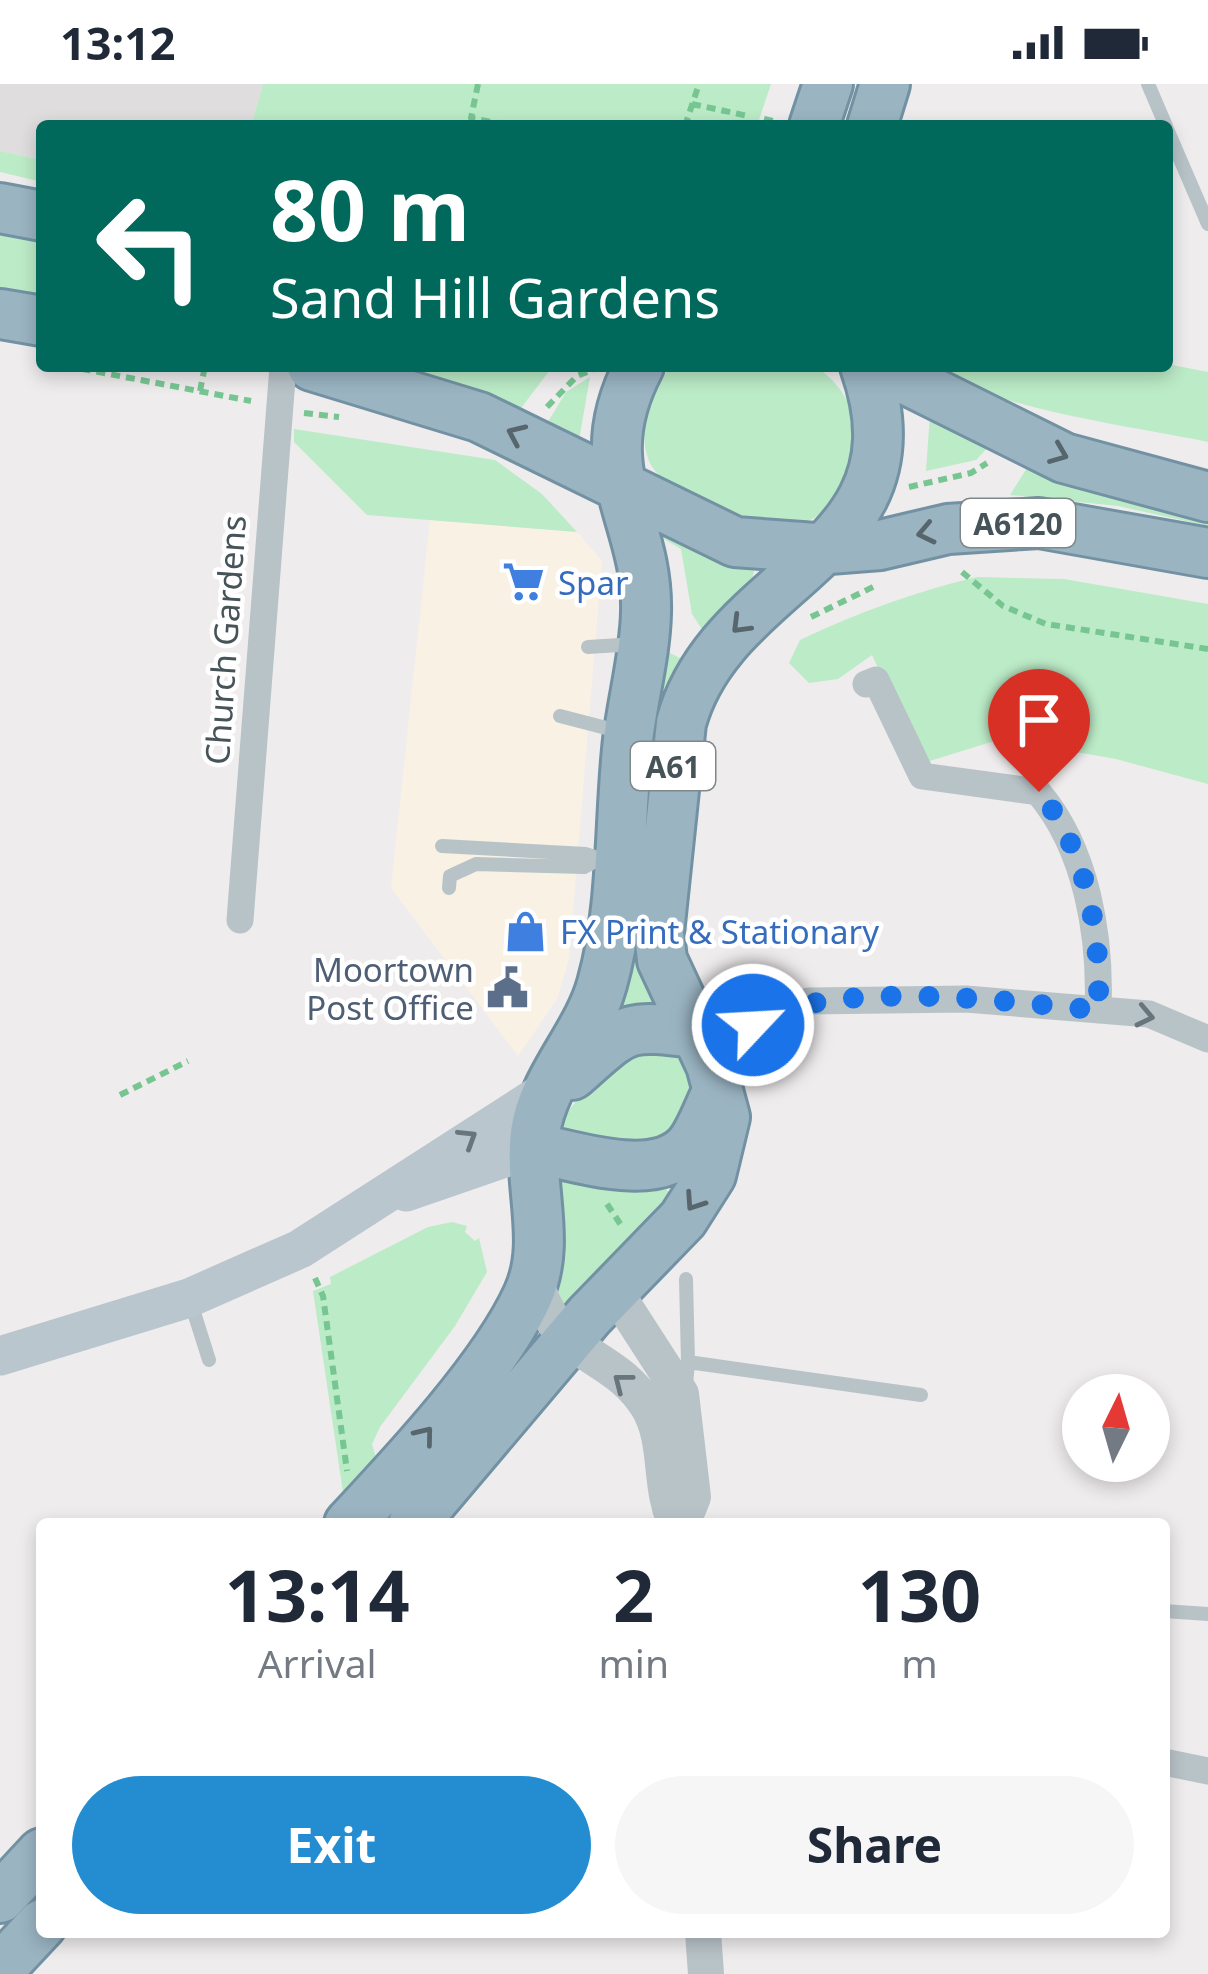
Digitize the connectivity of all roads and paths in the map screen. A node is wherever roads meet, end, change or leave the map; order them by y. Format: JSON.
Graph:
{"nodes":[{"id":1,"x":478,"y":84,"type":"edge"},
{"id":2,"x":699,"y":84,"type":"edge"},
{"id":3,"x":828,"y":84,"type":"edge"},
{"id":4,"x":885,"y":84,"type":"edge"},
{"id":5,"x":1148,"y":84,"type":"edge"},
{"id":6,"x":692,"y":104,"type":"junction"},
{"id":7,"x":748,"y":116,"type":"dead end"},
{"id":8,"x":764,"y":119,"type":"dead end"},
{"id":9,"x":476,"y":120,"type":"edge"},
{"id":10,"x":687,"y":120,"type":"edge"},
{"id":11,"x":770,"y":120,"type":"edge"},
{"id":12,"x":799,"y":120,"type":"edge"},
{"id":13,"x":874,"y":120,"type":"edge"},
{"id":14,"x":1163,"y":120,"type":"edge"},
{"id":15,"x":1173,"y":144,"type":"edge"},
{"id":16,"x":0,"y":198,"type":"edge"},
{"id":17,"x":0,"y":208,"type":"edge"},
{"id":18,"x":36,"y":210,"type":"edge"},
{"id":19,"x":36,"y":211,"type":"edge"},
{"id":20,"x":1208,"y":224,"type":"edge"},
{"id":21,"x":0,"y":314,"type":"edge"},
{"id":22,"x":36,"y":319,"type":"edge"},
{"id":23,"x":99,"y":372,"type":"edge"},
{"id":24,"x":204,"y":372,"type":"edge"},
{"id":25,"x":284,"y":372,"type":"edge"},
{"id":26,"x":332,"y":372,"type":"edge"},
{"id":27,"x":586,"y":372,"type":"edge"},
{"id":28,"x":637,"y":372,"type":"edge"},
{"id":29,"x":868,"y":372,"type":"edge"},
{"id":30,"x":890,"y":372,"type":"edge"},
{"id":31,"x":200,"y":391,"type":"junction"},
{"id":32,"x":262,"y":408,"type":"dead end"},
{"id":33,"x":546,"y":410,"type":"dead end"},
{"id":34,"x":992,"y":458,"type":"dead end"},
{"id":35,"x":621,"y":485,"type":"junction"},
{"id":36,"x":907,"y":489,"type":"dead end"},
{"id":37,"x":1208,"y":497,"type":"edge"},
{"id":38,"x":829,"y":549,"type":"junction"},
{"id":39,"x":1208,"y":553,"type":"edge"},
{"id":40,"x":965,"y":562,"type":"dead end"},
{"id":41,"x":948,"y":566,"type":"dead end"},
{"id":42,"x":962,"y":572,"type":"dead end"},
{"id":43,"x":888,"y":581,"type":"dead end"},
{"id":44,"x":803,"y":621,"type":"dead end"},
{"id":45,"x":643,"y":643,"type":"junction"},
{"id":46,"x":588,"y":647,"type":"dead end"},
{"id":47,"x":1208,"y":649,"type":"edge"},
{"id":48,"x":866,"y":684,"type":"dead end"},
{"id":49,"x":560,"y":716,"type":"dead end"},
{"id":50,"x":628,"y":736,"type":"junction"},
{"id":51,"x":442,"y":846,"type":"dead end"},
{"id":52,"x":606,"y":862,"type":"junction"},
{"id":53,"x":448,"y":888,"type":"dead end"},
{"id":54,"x":240,"y":920,"type":"dead end"},
{"id":55,"x":1098,"y":1010,"type":"junction"},
{"id":56,"x":698,"y":1034,"type":"junction"},
{"id":57,"x":1208,"y":1039,"type":"edge"},
{"id":58,"x":188,"y":1061,"type":"dead end"},
{"id":59,"x":552,"y":1087,"type":"junction"},
{"id":60,"x":716,"y":1094,"type":"junction"},
{"id":61,"x":120,"y":1095,"type":"dead end"},
{"id":62,"x":534,"y":1148,"type":"junction"},
{"id":63,"x":389,"y":1197,"type":"junction"},
{"id":64,"x":313,"y":1275,"type":"dead end"},
{"id":65,"x":534,"y":1277,"type":"junction"},
{"id":66,"x":686,"y":1279,"type":"dead end"},
{"id":67,"x":614,"y":1289,"type":"junction"},
{"id":68,"x":189,"y":1298,"type":"junction"},
{"id":69,"x":569,"y":1342,"type":"junction"},
{"id":70,"x":2,"y":1350,"type":"edge"},
{"id":71,"x":208,"y":1360,"type":"dead end"},
{"id":72,"x":688,"y":1362,"type":"junction"},
{"id":73,"x":921,"y":1395,"type":"dead end"},
{"id":74,"x":669,"y":1411,"type":"junction"},
{"id":75,"x":349,"y":1501,"type":"edge"},
{"id":76,"x":418,"y":1518,"type":"edge"},
{"id":77,"x":682,"y":1518,"type":"edge"},
{"id":78,"x":1170,"y":1611,"type":"edge"},
{"id":79,"x":1208,"y":1614,"type":"edge"},
{"id":80,"x":1170,"y":1763,"type":"edge"},
{"id":81,"x":1208,"y":1772,"type":"edge"},
{"id":82,"x":36,"y":1859,"type":"edge"},
{"id":83,"x":0,"y":1898,"type":"edge"},
{"id":84,"x":36,"y":1930,"type":"edge"},
{"id":85,"x":704,"y":1938,"type":"edge"},
{"id":86,"x":0,"y":1969,"type":"edge"},
{"id":87,"x":706,"y":1974,"type":"edge"}],
"edges":[{"from":1,"to":9,"type":"path"},
{"from":2,"to":6,"type":"path"},
{"from":3,"to":12,"type":"highway"},
{"from":4,"to":13,"type":"highway"},
{"from":5,"to":14,"type":"lane"},
{"from":6,"to":7,"type":"path"},
{"from":6,"to":10,"type":"path"},
{"from":8,"to":11,"type":"path"},
{"from":15,"to":20,"type":"lane"},
{"from":16,"to":18,"type":"street"},
{"from":17,"to":19,"type":"highway"},
{"from":21,"to":22,"type":"highway"},
{"from":23,"to":31,"type":"path"},
{"from":24,"to":31,"type":"path"},
{"from":25,"to":54,"type":"street","name":"Church Gardens"},
{"from":35,"to":26,"type":"highway","one_way":true},
{"from":27,"to":33,"type":"path"},
{"from":28,"to":35,"type":"highway"},
{"from":29,"to":38,"type":"highway"},
{"from":30,"to":37,"type":"highway","number":"A6120","one_way":true},
{"from":31,"to":32,"type":"path"},
{"from":34,"to":36,"type":"path"},
{"from":35,"to":38,"type":"highway"},
{"from":35,"to":45,"type":"highway","number":"A61"},
{"from":39,"to":38,"type":"highway","number":"A6120","one_way":true},
{"from":38,"to":56,"type":"highway","number":"A61","one_way":true},
{"from":40,"to":41,"type":"path"},
{"from":42,"to":47,"type":"path"},
{"from":43,"to":44,"type":"path"},
{"from":45,"to":46,"type":"lane"},
{"from":45,"to":50,"type":"highway","number":"A61"},
{"from":48,"to":55,"type":"street"},
{"from":49,"to":50,"type":"lane"},
{"from":50,"to":52,"type":"highway","number":"A61"},
{"from":51,"to":52,"type":"lane"},
{"from":52,"to":53,"type":"lane"},
{"from":52,"to":59,"type":"highway","number":"A61"},
{"from":55,"to":56,"type":"street"},
{"from":55,"to":57,"type":"street","one_way":true},
{"from":56,"to":59,"type":"highway"},
{"from":56,"to":60,"type":"highway"},
{"from":58,"to":61,"type":"path"},
{"from":59,"to":62,"type":"highway"},
{"from":63,"to":59,"type":"main road","one_way":true},
{"from":60,"to":62,"type":"highway"},
{"from":60,"to":67,"type":"highway","one_way":true},
{"from":62,"to":63,"type":"main road"},
{"from":62,"to":65,"type":"highway"},
{"from":63,"to":68,"type":"main road"},
{"from":64,"to":75,"type":"path"},
{"from":65,"to":69,"type":"street"},
{"from":75,"to":65,"type":"highway","one_way":true},
{"from":66,"to":72,"type":"lane"},
{"from":67,"to":69,"type":"highway"},
{"from":67,"to":74,"type":"street"},
{"from":68,"to":70,"type":"main road"},
{"from":68,"to":71,"type":"lane"},
{"from":74,"to":69,"type":"street","one_way":true},
{"from":69,"to":76,"type":"highway"},
{"from":72,"to":73,"type":"lane"},
{"from":72,"to":74,"type":"lane"},
{"from":74,"to":77,"type":"street"},
{"from":78,"to":79,"type":"lane"},
{"from":80,"to":81,"type":"street"},
{"from":82,"to":83,"type":"highway"},
{"from":84,"to":86,"type":"highway"},
{"from":85,"to":87,"type":"street"}]}
